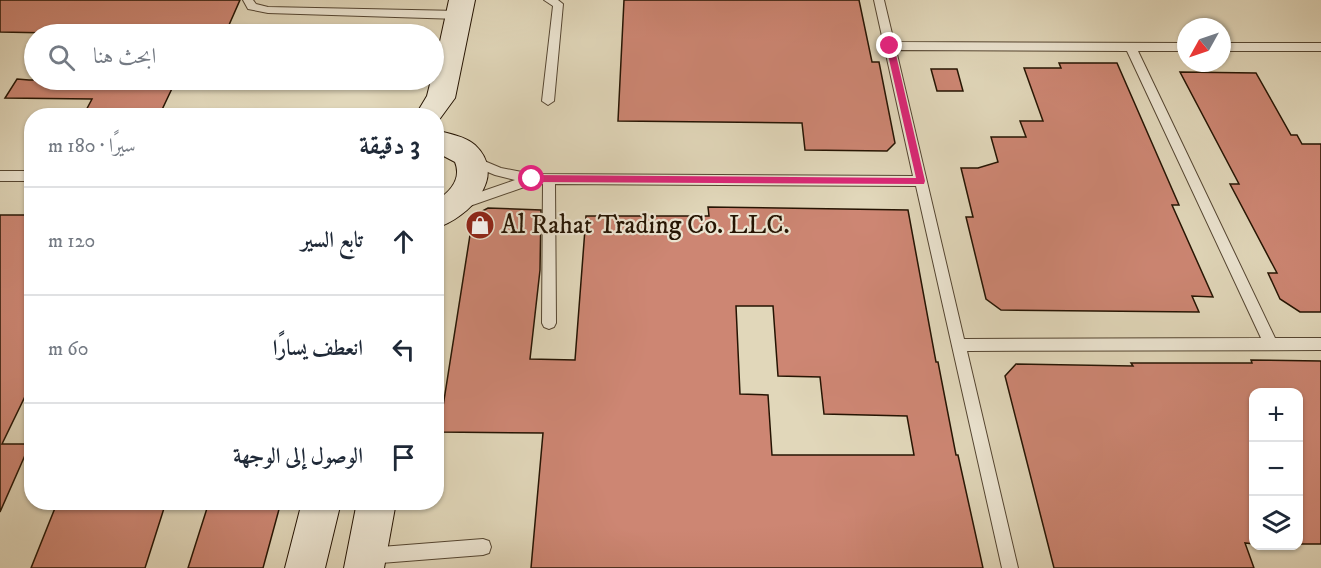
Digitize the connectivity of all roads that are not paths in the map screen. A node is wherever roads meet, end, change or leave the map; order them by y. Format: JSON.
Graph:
{"nodes":[{"id":1,"x":248,"y":0,"type":"edge"},
{"id":2,"x":362,"y":0,"type":"edge"},
{"id":3,"x":549,"y":0,"type":"edge"},
{"id":4,"x":879,"y":0,"type":"edge"},
{"id":5,"x":460,"y":7,"type":"edge"},
{"id":6,"x":357,"y":12,"type":"junction"},
{"id":7,"x":890,"y":46,"type":"junction"},
{"id":8,"x":1131,"y":47,"type":"junction"},
{"id":9,"x":1177,"y":47,"type":"edge"},
{"id":10,"x":1231,"y":47,"type":"edge"},
{"id":11,"x":1321,"y":47,"type":"edge"},
{"id":12,"x":444,"y":71,"type":"edge"},
{"id":13,"x":439,"y":90,"type":"edge"},
{"id":14,"x":548,"y":101,"type":"dead end"},
{"id":15,"x":435,"y":107,"type":"edge"},
{"id":16,"x":444,"y":118,"type":"edge"},
{"id":17,"x":456,"y":150,"type":"edge"},
{"id":18,"x":0,"y":176,"type":"edge"},
{"id":19,"x":24,"y":176,"type":"edge"},
{"id":20,"x":532,"y":179,"type":"junction"},
{"id":21,"x":549,"y":179,"type":"junction"},
{"id":22,"x":921,"y":181,"type":"junction"},
{"id":23,"x":448,"y":211,"type":"edge"},
{"id":24,"x":549,"y":323,"type":"dead end"},
{"id":25,"x":1271,"y":344,"type":"junction"},
{"id":26,"x":1321,"y":344,"type":"edge"},
{"id":27,"x":959,"y":345,"type":"junction"},
{"id":28,"x":320,"y":510,"type":"edge"},
{"id":29,"x":375,"y":510,"type":"edge"},
{"id":30,"x":483,"y":548,"type":"dead end"},
{"id":31,"x":365,"y":562,"type":"edge"},
{"id":32,"x":305,"y":568,"type":"edge"},
{"id":33,"x":1010,"y":568,"type":"edge"}],
"edges":[{"from":1,"to":6,"type":"lane"},
{"from":2,"to":6,"type":"lane"},
{"from":3,"to":14,"type":"lane"},
{"from":4,"to":7,"type":"lane"},
{"from":5,"to":6,"type":"lane"},
{"from":5,"to":12,"type":"street"},
{"from":7,"to":8,"type":"lane"},
{"from":7,"to":22,"type":"lane"},
{"from":8,"to":9,"type":"lane"},
{"from":8,"to":25,"type":"lane"},
{"from":10,"to":11,"type":"lane"},
{"from":13,"to":15,"type":"street"},
{"from":16,"to":17,"type":"street"},
{"from":17,"to":20,"type":"lane"},
{"from":17,"to":23,"type":"street"},
{"from":18,"to":19,"type":"lane"},
{"from":20,"to":21,"type":"lane"},
{"from":20,"to":23,"type":"lane"},
{"from":21,"to":22,"type":"lane"},
{"from":21,"to":24,"type":"lane"},
{"from":22,"to":27,"type":"lane"},
{"from":25,"to":26,"type":"lane"},
{"from":25,"to":27,"type":"lane"},
{"from":27,"to":33,"type":"lane"},
{"from":28,"to":32,"type":"street"},
{"from":29,"to":31,"type":"street"},
{"from":30,"to":31,"type":"lane"}]}
